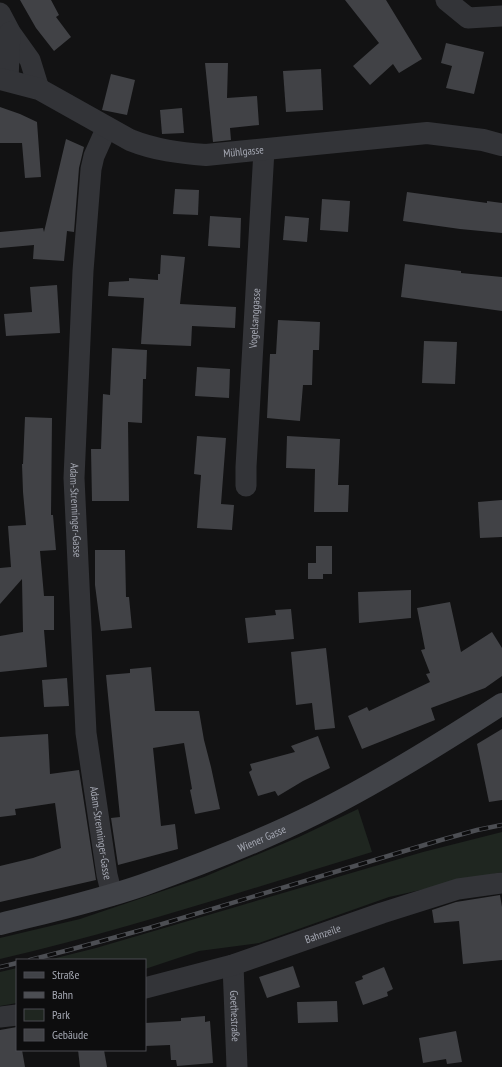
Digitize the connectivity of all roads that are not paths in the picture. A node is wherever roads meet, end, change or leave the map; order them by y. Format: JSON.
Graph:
{"nodes":[{"id":1,"x":446,"y":0,"type":"edge"},
{"id":2,"x":0,"y":13,"type":"edge"},
{"id":3,"x":502,"y":16,"type":"edge"},
{"id":4,"x":10,"y":32,"type":"junction"},
{"id":5,"x":4,"y":80,"type":"edge"},
{"id":6,"x":39,"y":89,"type":"junction"},
{"id":7,"x":107,"y":127,"type":"junction"},
{"id":8,"x":502,"y":145,"type":"edge"},
{"id":9,"x":264,"y":150,"type":"junction"},
{"id":10,"x":246,"y":486,"type":"dead end"},
{"id":11,"x":502,"y":704,"type":"edge"},
{"id":12,"x":502,"y":883,"type":"edge"},
{"id":13,"x":112,"y":895,"type":"junction"},
{"id":14,"x":0,"y":924,"type":"edge"},
{"id":15,"x":233,"y":965,"type":"junction"},
{"id":16,"x":146,"y":988,"type":"edge"},
{"id":17,"x":16,"y":1015,"type":"edge"},
{"id":18,"x":0,"y":1017,"type":"edge"},
{"id":19,"x":237,"y":1067,"type":"edge"}],
"edges":[{"from":1,"to":3,"type":"street"},
{"from":2,"to":4,"type":"street"},
{"from":4,"to":5,"type":"street"},
{"from":4,"to":6,"type":"street"},
{"from":5,"to":6,"type":"street","name":"Mühlgasse"},
{"from":6,"to":7,"type":"street","name":"Mühlgasse"},
{"from":7,"to":9,"type":"street","name":"Mühlgasse"},
{"from":7,"to":13,"type":"street","name":"Adam-Strenninger-Gasse"},
{"from":8,"to":9,"type":"street","name":"Mühlgasse"},
{"from":9,"to":10,"type":"street","name":"Vogelsanggasse"},
{"from":11,"to":13,"type":"main road","name":"Wiener Gasse"},
{"from":12,"to":15,"type":"street","name":"Bahnzeile"},
{"from":13,"to":14,"type":"main road","name":"Wiener Gasse"},
{"from":15,"to":16,"type":"street","name":"Bahnzeile"},
{"from":15,"to":19,"type":"street","name":"Goethestraße"},
{"from":17,"to":18,"type":"street"}]}
